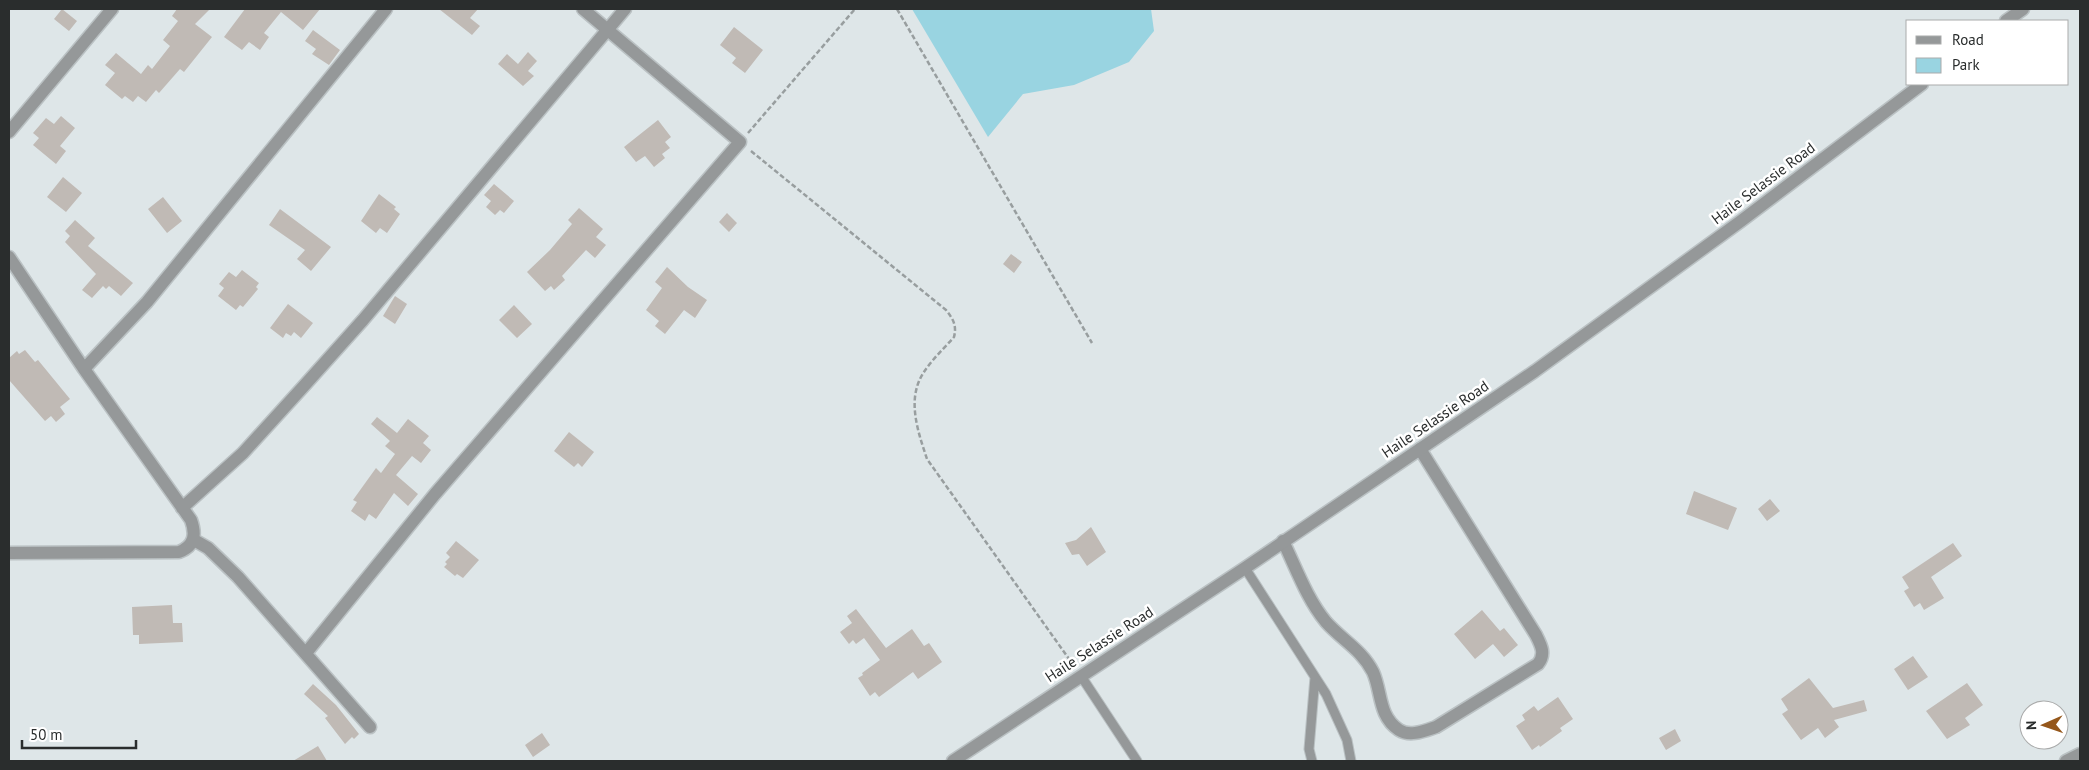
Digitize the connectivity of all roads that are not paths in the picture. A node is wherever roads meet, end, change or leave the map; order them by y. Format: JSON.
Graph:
{"nodes":[{"id":1,"x":112,"y":9,"type":"edge"},
{"id":2,"x":386,"y":9,"type":"edge"},
{"id":3,"x":583,"y":9,"type":"edge"},
{"id":4,"x":625,"y":9,"type":"edge"},
{"id":5,"x":2023,"y":9,"type":"edge"},
{"id":6,"x":2007,"y":20,"type":"edge"},
{"id":7,"x":608,"y":30,"type":"junction"},
{"id":8,"x":1921,"y":85,"type":"edge"},
{"id":9,"x":9,"y":132,"type":"edge"},
{"id":10,"x":9,"y":257,"type":"edge"},
{"id":11,"x":84,"y":369,"type":"junction"},
{"id":12,"x":1420,"y":449,"type":"junction"},
{"id":13,"x":182,"y":508,"type":"junction"},
{"id":14,"x":194,"y":540,"type":"junction"},
{"id":15,"x":1283,"y":541,"type":"junction"},
{"id":16,"x":9,"y":553,"type":"edge"},
{"id":17,"x":1244,"y":568,"type":"junction"},
{"id":18,"x":306,"y":654,"type":"junction"},
{"id":19,"x":1081,"y":676,"type":"junction"},
{"id":20,"x":1315,"y":677,"type":"junction"},
{"id":21,"x":370,"y":727,"type":"dead end"},
{"id":22,"x":2080,"y":754,"type":"edge"},
{"id":23,"x":953,"y":761,"type":"edge"},
{"id":24,"x":1137,"y":761,"type":"edge"},
{"id":25,"x":1312,"y":761,"type":"edge"},
{"id":26,"x":1351,"y":761,"type":"edge"},
{"id":27,"x":2066,"y":761,"type":"edge"}],
"edges":[{"from":1,"to":9,"type":"street"},
{"from":2,"to":11,"type":"street"},
{"from":3,"to":7,"type":"street"},
{"from":4,"to":7,"type":"street"},
{"from":5,"to":6,"type":"street"},
{"from":7,"to":13,"type":"street"},
{"from":7,"to":18,"type":"street"},
{"from":8,"to":12,"type":"street","name":"Haile Selassie Road"},
{"from":10,"to":11,"type":"street"},
{"from":11,"to":13,"type":"street"},
{"from":12,"to":15,"type":"street","name":"Haile Selassie Road"},
{"from":12,"to":15,"type":"street"},
{"from":13,"to":14,"type":"street"},
{"from":14,"to":16,"type":"street"},
{"from":14,"to":18,"type":"street"},
{"from":15,"to":17,"type":"street","name":"Haile Selassie Road"},
{"from":17,"to":19,"type":"street","name":"Haile Selassie Road"},
{"from":17,"to":20,"type":"lane"},
{"from":18,"to":21,"type":"street"},
{"from":19,"to":23,"type":"street","name":"Haile Selassie Road"},
{"from":19,"to":24,"type":"lane"},
{"from":20,"to":25,"type":"lane"},
{"from":20,"to":26,"type":"lane"},
{"from":22,"to":27,"type":"street"}]}
